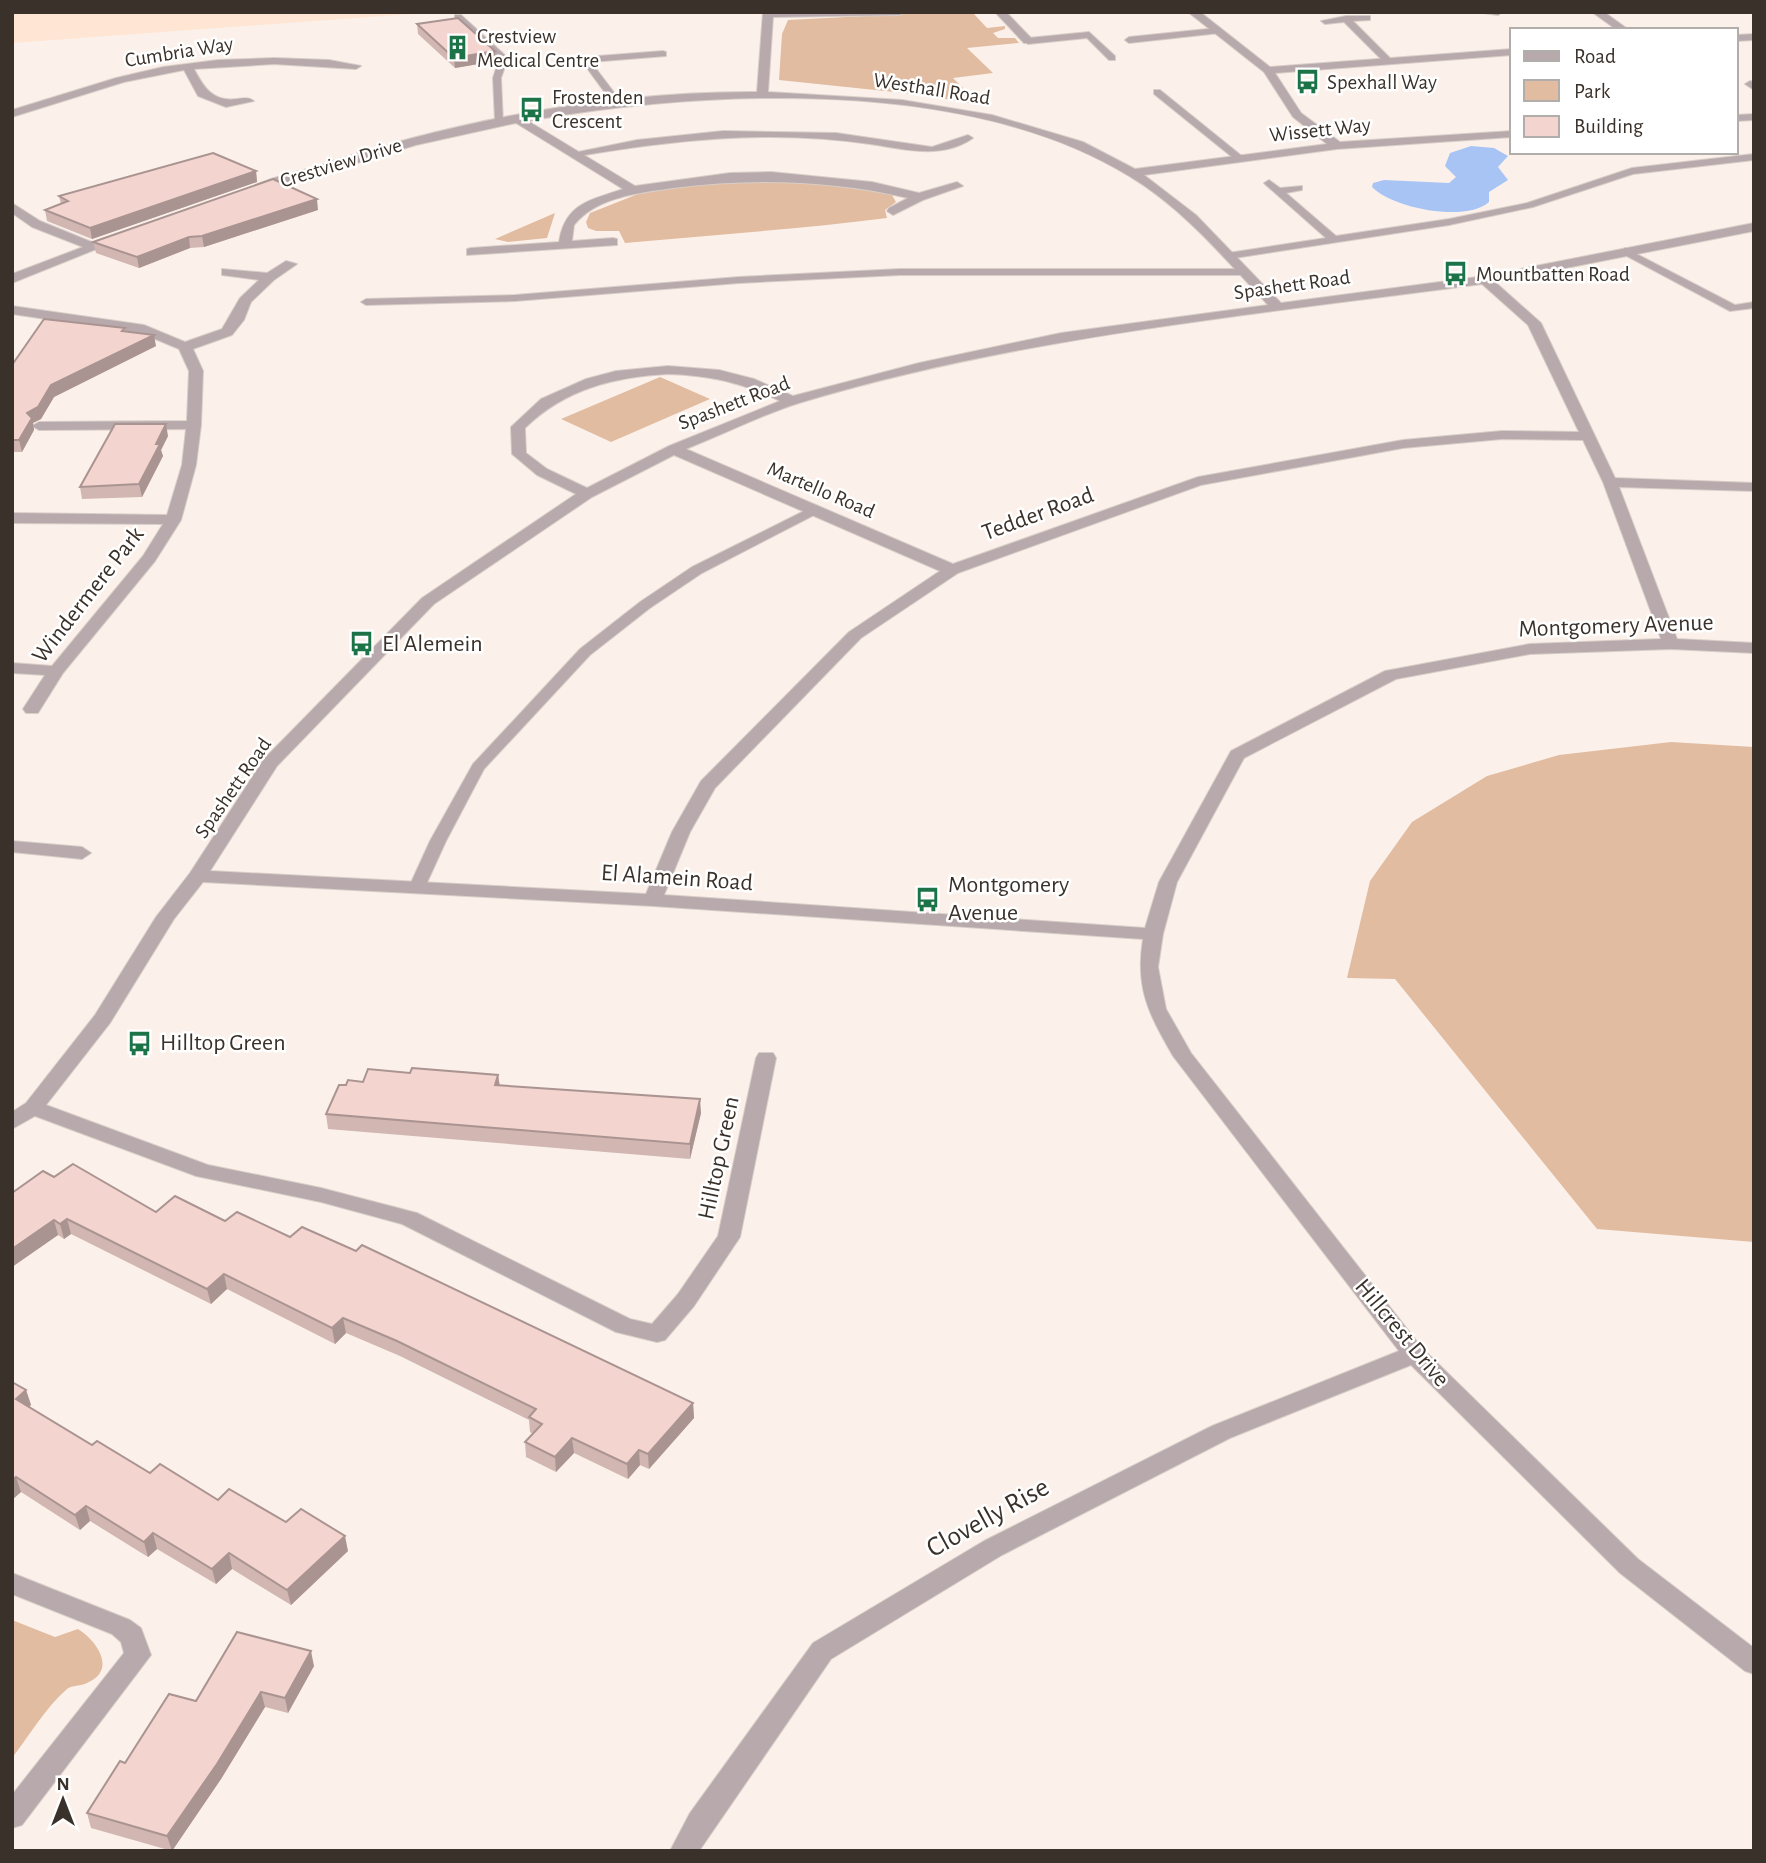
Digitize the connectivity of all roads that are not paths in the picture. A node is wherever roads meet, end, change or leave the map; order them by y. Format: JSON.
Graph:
{"nodes":[{"id":1,"x":900,"y":12,"type":"edge"},
{"id":2,"x":1000,"y":12,"type":"edge"},
{"id":3,"x":1193,"y":12,"type":"edge"},
{"id":4,"x":1498,"y":12,"type":"edge"},
{"id":5,"x":1597,"y":12,"type":"edge"},
{"id":6,"x":768,"y":13,"type":"edge"},
{"id":7,"x":1481,"y":13,"type":"edge"},
{"id":8,"x":458,"y":16,"type":"edge"},
{"id":9,"x":1367,"y":18,"type":"dead end"},
{"id":10,"x":1346,"y":19,"type":"junction"},
{"id":11,"x":1325,"y":21,"type":"dead end"},
{"id":12,"x":1493,"y":21,"type":"dead end"},
{"id":13,"x":1621,"y":28,"type":"edge"},
{"id":14,"x":1217,"y":31,"type":"junction"},
{"id":15,"x":1129,"y":40,"type":"dead end"},
{"id":16,"x":1028,"y":41,"type":"joint"},
{"id":17,"x":1510,"y":52,"type":"edge"},
{"id":18,"x":663,"y":54,"type":"dead end"},
{"id":19,"x":1112,"y":58,"type":"dead end"},
{"id":20,"x":1388,"y":61,"type":"junction"},
{"id":21,"x":356,"y":66,"type":"dead end"},
{"id":22,"x":188,"y":67,"type":"junction"},
{"id":23,"x":1268,"y":70,"type":"junction"},
{"id":24,"x":1157,"y":92,"type":"dead end"},
{"id":25,"x":762,"y":93,"type":"junction"},
{"id":26,"x":248,"y":102,"type":"dead end"},
{"id":27,"x":617,"y":103,"type":"junction"},
{"id":28,"x":226,"y":104,"type":"junction"},
{"id":29,"x":214,"y":113,"type":"dead end"},
{"id":30,"x":12,"y":114,"type":"edge"},
{"id":31,"x":516,"y":118,"type":"junction"},
{"id":32,"x":500,"y":121,"type":"junction"},
{"id":33,"x":1510,"y":134,"type":"edge"},
{"id":34,"x":968,"y":138,"type":"dead end"},
{"id":35,"x":1337,"y":146,"type":"junction"},
{"id":36,"x":573,"y":155,"type":"junction"},
{"id":37,"x":1754,"y":157,"type":"edge"},
{"id":38,"x":1240,"y":159,"type":"junction"},
{"id":39,"x":1133,"y":173,"type":"junction"},
{"id":40,"x":1269,"y":183,"type":"dead end"},
{"id":41,"x":957,"y":186,"type":"dead end"},
{"id":42,"x":1299,"y":188,"type":"dead end"},
{"id":43,"x":633,"y":190,"type":"junction"},
{"id":44,"x":1278,"y":191,"type":"junction"},
{"id":45,"x":247,"y":192,"type":"edge"},
{"id":46,"x":919,"y":197,"type":"junction"},
{"id":47,"x":12,"y":207,"type":"edge"},
{"id":48,"x":892,"y":211,"type":"dead end"},
{"id":49,"x":1403,"y":218,"type":"dead end"},
{"id":50,"x":1754,"y":227,"type":"edge"},
{"id":51,"x":1415,"y":228,"type":"junction"},
{"id":52,"x":132,"y":233,"type":"edge"},
{"id":53,"x":1334,"y":240,"type":"junction"},
{"id":54,"x":613,"y":242,"type":"dead end"},
{"id":55,"x":565,"y":245,"type":"junction"},
{"id":56,"x":93,"y":247,"type":"junction"},
{"id":57,"x":1625,"y":251,"type":"junction"},
{"id":58,"x":471,"y":252,"type":"dead end"},
{"id":59,"x":1228,"y":256,"type":"junction"},
{"id":60,"x":291,"y":264,"type":"dead end"},
{"id":61,"x":227,"y":272,"type":"dead end"},
{"id":62,"x":1243,"y":272,"type":"junction"},
{"id":63,"x":270,"y":277,"type":"junction"},
{"id":64,"x":12,"y":279,"type":"edge"},
{"id":65,"x":1485,"y":280,"type":"junction"},
{"id":66,"x":366,"y":302,"type":"dead end"},
{"id":67,"x":1754,"y":305,"type":"edge"},
{"id":68,"x":1278,"y":309,"type":"junction"},
{"id":69,"x":12,"y":310,"type":"edge"},
{"id":70,"x":185,"y":347,"type":"junction"},
{"id":71,"x":792,"y":401,"type":"junction"},
{"id":72,"x":194,"y":425,"type":"junction"},
{"id":73,"x":39,"y":426,"type":"edge"},
{"id":74,"x":1588,"y":436,"type":"junction"},
{"id":75,"x":674,"y":449,"type":"junction"},
{"id":76,"x":1610,"y":482,"type":"junction"},
{"id":77,"x":1754,"y":487,"type":"edge"},
{"id":78,"x":587,"y":494,"type":"junction"},
{"id":79,"x":814,"y":510,"type":"junction"},
{"id":80,"x":12,"y":518,"type":"edge"},
{"id":81,"x":173,"y":520,"type":"junction"},
{"id":82,"x":952,"y":570,"type":"junction"},
{"id":83,"x":1671,"y":644,"type":"junction"},
{"id":84,"x":1754,"y":648,"type":"edge"},
{"id":85,"x":12,"y":668,"type":"edge"},
{"id":86,"x":56,"y":670,"type":"junction"},
{"id":87,"x":32,"y":709,"type":"dead end"},
{"id":88,"x":13,"y":847,"type":"edge"},
{"id":89,"x":82,"y":853,"type":"dead end"},
{"id":90,"x":198,"y":876,"type":"junction"},
{"id":91,"x":417,"y":887,"type":"junction"},
{"id":92,"x":653,"y":900,"type":"junction"},
{"id":93,"x":1153,"y":934,"type":"junction"},
{"id":94,"x":766,"y":1058,"type":"dead end"},
{"id":95,"x":33,"y":1108,"type":"junction"},
{"id":96,"x":12,"y":1122,"type":"edge"},
{"id":97,"x":1414,"y":1354,"type":"junction"},
{"id":98,"x":12,"y":1583,"type":"edge"},
{"id":99,"x":1754,"y":1663,"type":"edge"},
{"id":100,"x":12,"y":1816,"type":"edge"},
{"id":101,"x":684,"y":1851,"type":"edge"}],
"edges":[{"from":1,"to":6,"type":"street"},
{"from":2,"to":16,"type":"street"},
{"from":3,"to":14,"type":"street"},
{"from":4,"to":7,"type":"lane"},
{"from":5,"to":13,"type":"street"},
{"from":6,"to":25,"type":"street"},
{"from":7,"to":12,"type":"lane"},
{"from":8,"to":32,"type":"lane"},
{"from":9,"to":10,"type":"lane"},
{"from":10,"to":11,"type":"lane"},
{"from":10,"to":20,"type":"lane"},
{"from":14,"to":15,"type":"lane"},
{"from":14,"to":23,"type":"street"},
{"from":16,"to":19,"type":"lane"},
{"from":17,"to":20,"type":"street"},
{"from":18,"to":27,"type":"lane"},
{"from":20,"to":23,"type":"street"},
{"from":21,"to":22,"type":"street","name":"Cumbria Way"},
{"from":22,"to":28,"type":"street"},
{"from":22,"to":30,"type":"street","name":"Cumbria Way"},
{"from":23,"to":35,"type":"street"},
{"from":24,"to":38,"type":"lane"},
{"from":25,"to":27,"type":"street","name":"Westhall Road"},
{"from":25,"to":39,"type":"street","name":"Westhall Road"},
{"from":26,"to":28,"type":"street"},
{"from":27,"to":31,"type":"street","name":"Westhall Road"},
{"from":28,"to":29,"type":"street"},
{"from":31,"to":32,"type":"street","name":"Crestview Drive"},
{"from":31,"to":36,"type":"street"},
{"from":32,"to":45,"type":"street","name":"Crestview Drive"},
{"from":33,"to":35,"type":"street","name":"Wissett Way"},
{"from":34,"to":36,"type":"lane"},
{"from":35,"to":38,"type":"street","name":"Wissett Way"},
{"from":36,"to":43,"type":"street"},
{"from":37,"to":51,"type":"lane"},
{"from":38,"to":39,"type":"street","name":"Wissett Way"},
{"from":39,"to":59,"type":"street","name":"Westhall Road"},
{"from":40,"to":44,"type":"lane"},
{"from":41,"to":46,"type":"street"},
{"from":42,"to":44,"type":"lane"},
{"from":43,"to":46,"type":"street"},
{"from":43,"to":55,"type":"street"},
{"from":44,"to":53,"type":"lane"},
{"from":46,"to":48,"type":"street"},
{"from":47,"to":56,"type":"street"},
{"from":49,"to":51,"type":"lane"},
{"from":50,"to":57,"type":"street","name":"Spashett Road"},
{"from":51,"to":53,"type":"lane"},
{"from":52,"to":56,"type":"street"},
{"from":53,"to":59,"type":"lane"},
{"from":54,"to":55,"type":"street"},
{"from":55,"to":58,"type":"street"},
{"from":56,"to":64,"type":"street"},
{"from":57,"to":65,"type":"street","name":"Spashett Road"},
{"from":57,"to":67,"type":"lane"},
{"from":59,"to":62,"type":"street","name":"Westhall Road"},
{"from":60,"to":63,"type":"street"},
{"from":61,"to":63,"type":"street"},
{"from":62,"to":66,"type":"lane"},
{"from":62,"to":68,"type":"street","name":"Westhall Road"},
{"from":63,"to":70,"type":"street"},
{"from":65,"to":68,"type":"street","name":"Spashett Road"},
{"from":65,"to":74,"type":"street"},
{"from":68,"to":71,"type":"street","name":"Spashett Road"},
{"from":69,"to":70,"type":"street"},
{"from":70,"to":72,"type":"street","name":"Windermere Park"},
{"from":71,"to":75,"type":"street","name":"Spashett Road"},
{"from":71,"to":78,"type":"street"},
{"from":72,"to":73,"type":"street"},
{"from":72,"to":81,"type":"street","name":"Windermere Park"},
{"from":74,"to":76,"type":"street"},
{"from":74,"to":82,"type":"street","name":"Tedder Road"},
{"from":75,"to":78,"type":"street","name":"Spashett Road"},
{"from":75,"to":79,"type":"street","name":"Martello Road"},
{"from":76,"to":77,"type":"street"},
{"from":76,"to":83,"type":"street"},
{"from":78,"to":90,"type":"street","name":"Spashett Road"},
{"from":79,"to":82,"type":"street","name":"Martello Road"},
{"from":79,"to":91,"type":"lane"},
{"from":80,"to":81,"type":"street"},
{"from":81,"to":86,"type":"street","name":"Windermere Park"},
{"from":82,"to":92,"type":"street","name":"Tedder Road"},
{"from":83,"to":84,"type":"street","name":"Montgomery Avenue"},
{"from":83,"to":93,"type":"street","name":"Montgomery Avenue"},
{"from":85,"to":86,"type":"street"},
{"from":86,"to":87,"type":"street","name":"Windermere Park"},
{"from":88,"to":89,"type":"street"},
{"from":90,"to":91,"type":"street","name":"El Alamein Road"},
{"from":90,"to":95,"type":"street","name":"Spashett Road"},
{"from":91,"to":92,"type":"street","name":"El Alamein Road"},
{"from":92,"to":93,"type":"street","name":"El Alamein Road"},
{"from":93,"to":97,"type":"street","name":"Hillcrest Drive"},
{"from":94,"to":95,"type":"street","name":"Hilltop Green"},
{"from":95,"to":96,"type":"street","name":"Spashett Road"},
{"from":97,"to":99,"type":"street","name":"Hillcrest Drive"},
{"from":97,"to":101,"type":"street","name":"Clovelly Rise"},
{"from":98,"to":100,"type":"street"}]}
